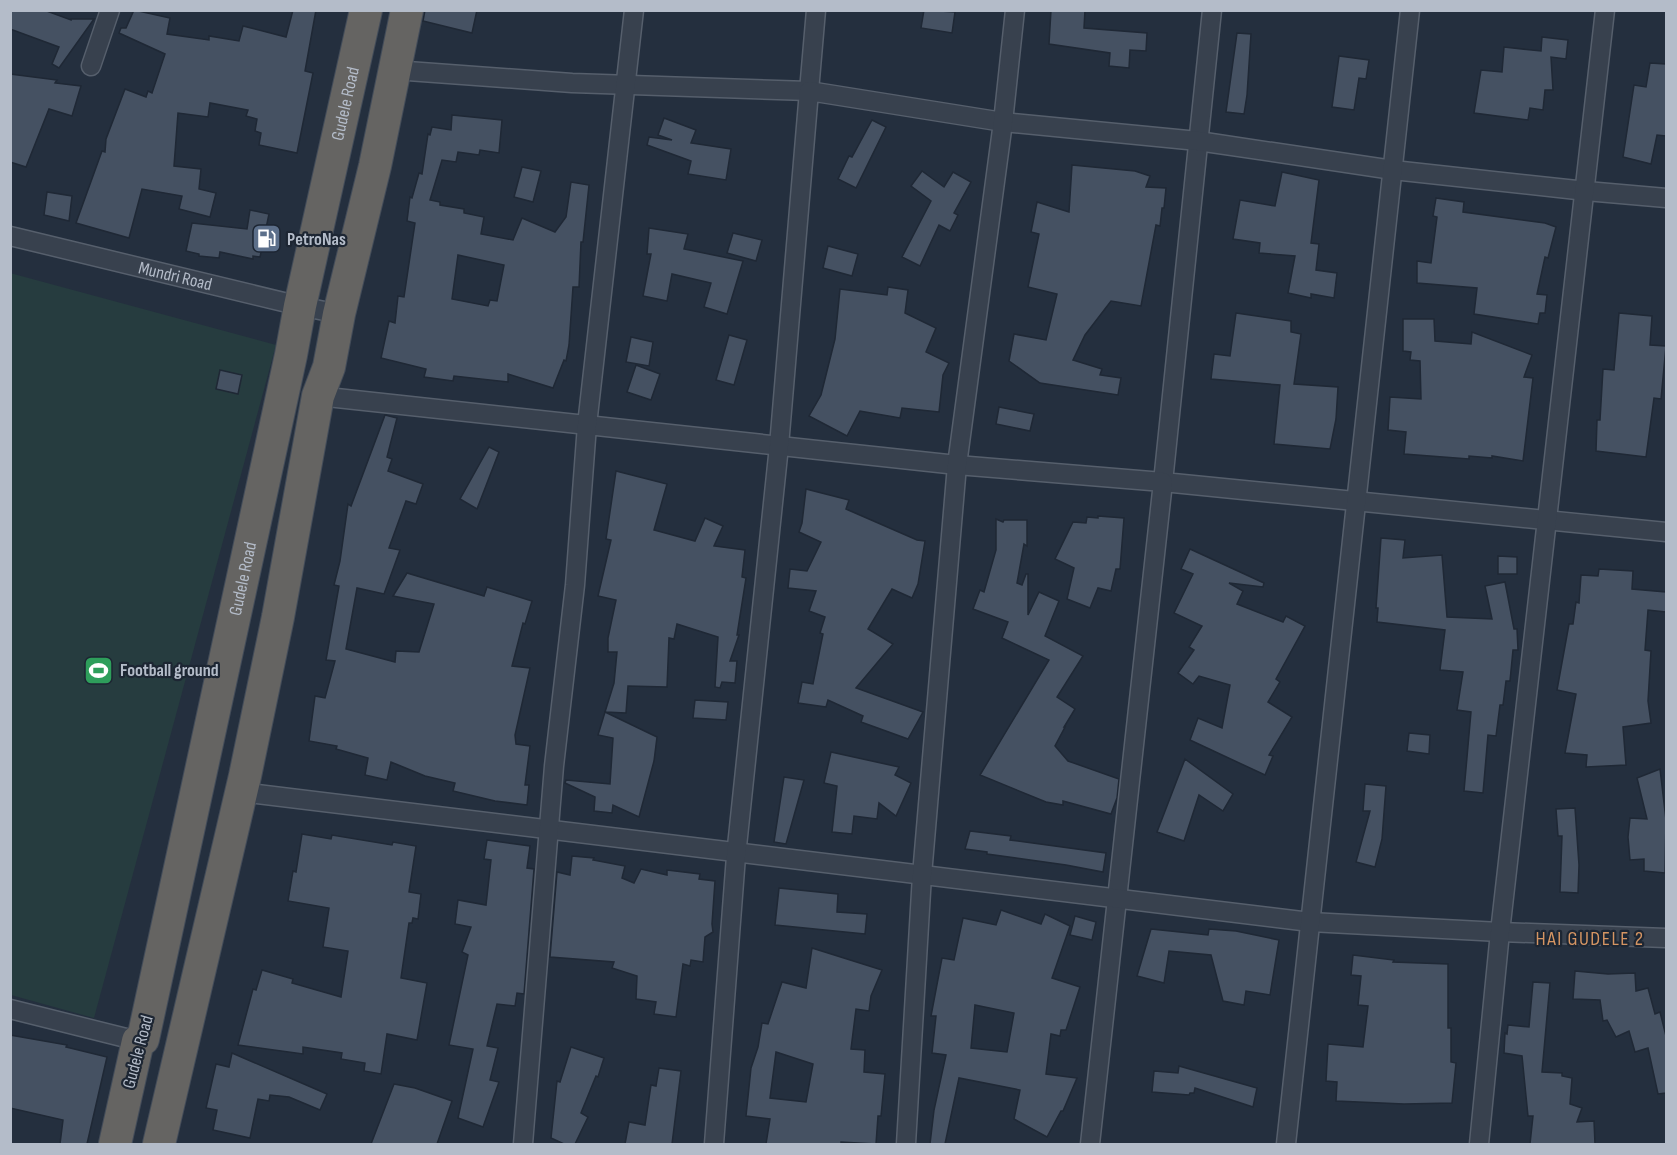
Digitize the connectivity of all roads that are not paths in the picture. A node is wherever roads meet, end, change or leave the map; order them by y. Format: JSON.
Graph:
{"nodes":[{"id":1,"x":111,"y":10,"type":"edge"},
{"id":2,"x":366,"y":10,"type":"edge"},
{"id":3,"x":407,"y":10,"type":"edge"},
{"id":4,"x":634,"y":10,"type":"edge"},
{"id":5,"x":816,"y":10,"type":"edge"},
{"id":6,"x":1015,"y":10,"type":"edge"},
{"id":7,"x":1212,"y":10,"type":"edge"},
{"id":8,"x":1410,"y":10,"type":"edge"},
{"id":9,"x":1605,"y":10,"type":"edge"},
{"id":10,"x":91,"y":66,"type":"dead end"},
{"id":11,"x":394,"y":70,"type":"junction"},
{"id":12,"x":625,"y":85,"type":"junction"},
{"id":13,"x":809,"y":91,"type":"junction"},
{"id":14,"x":1003,"y":122,"type":"junction"},
{"id":15,"x":1198,"y":141,"type":"junction"},
{"id":16,"x":1393,"y":170,"type":"junction"},
{"id":17,"x":1586,"y":192,"type":"junction"},
{"id":18,"x":1666,"y":198,"type":"edge"},
{"id":19,"x":10,"y":236,"type":"edge"},
{"id":20,"x":300,"y":306,"type":"junction"},
{"id":21,"x":339,"y":314,"type":"junction"},
{"id":22,"x":318,"y":396,"type":"junction"},
{"id":23,"x":587,"y":425,"type":"junction"},
{"id":24,"x":779,"y":446,"type":"junction"},
{"id":25,"x":957,"y":465,"type":"junction"},
{"id":26,"x":1163,"y":482,"type":"junction"},
{"id":27,"x":1356,"y":502,"type":"junction"},
{"id":28,"x":1548,"y":522,"type":"junction"},
{"id":29,"x":1666,"y":532,"type":"edge"},
{"id":30,"x":241,"y":792,"type":"junction"},
{"id":31,"x":549,"y":830,"type":"junction"},
{"id":32,"x":737,"y":852,"type":"junction"},
{"id":33,"x":922,"y":875,"type":"junction"},
{"id":34,"x":1117,"y":899,"type":"junction"},
{"id":35,"x":1310,"y":922,"type":"junction"},
{"id":36,"x":1500,"y":932,"type":"junction"},
{"id":37,"x":1666,"y":938,"type":"edge"},
{"id":38,"x":10,"y":1009,"type":"edge"},
{"id":39,"x":138,"y":1041,"type":"junction"},
{"id":40,"x":115,"y":1144,"type":"edge"},
{"id":41,"x":159,"y":1144,"type":"edge"},
{"id":42,"x":524,"y":1144,"type":"edge"},
{"id":43,"x":714,"y":1144,"type":"edge"},
{"id":44,"x":906,"y":1144,"type":"edge"},
{"id":45,"x":1090,"y":1144,"type":"edge"},
{"id":46,"x":1286,"y":1144,"type":"edge"},
{"id":47,"x":1479,"y":1144,"type":"edge"}],
"edges":[{"from":1,"to":10,"type":"street"},
{"from":2,"to":20,"type":"highway","name":"Gudele Road"},
{"from":3,"to":11,"type":"highway"},
{"from":4,"to":12,"type":"street"},
{"from":5,"to":13,"type":"street"},
{"from":6,"to":14,"type":"street"},
{"from":7,"to":15,"type":"street"},
{"from":8,"to":16,"type":"street"},
{"from":9,"to":17,"type":"street"},
{"from":11,"to":12,"type":"street"},
{"from":11,"to":21,"type":"highway"},
{"from":12,"to":13,"type":"street"},
{"from":12,"to":23,"type":"street"},
{"from":13,"to":14,"type":"street"},
{"from":13,"to":24,"type":"street"},
{"from":14,"to":15,"type":"street"},
{"from":14,"to":25,"type":"street"},
{"from":15,"to":16,"type":"street"},
{"from":15,"to":26,"type":"street"},
{"from":16,"to":17,"type":"street"},
{"from":16,"to":27,"type":"street"},
{"from":17,"to":18,"type":"street"},
{"from":17,"to":28,"type":"street"},
{"from":19,"to":20,"type":"street","name":"Mundri Road"},
{"from":20,"to":21,"type":"street","name":"Mundri Road"},
{"from":20,"to":39,"type":"highway","name":"Gudele Road"},
{"from":21,"to":22,"type":"highway"},
{"from":22,"to":23,"type":"street"},
{"from":22,"to":30,"type":"highway"},
{"from":23,"to":24,"type":"street"},
{"from":23,"to":31,"type":"street"},
{"from":24,"to":25,"type":"street"},
{"from":24,"to":32,"type":"street"},
{"from":25,"to":26,"type":"street"},
{"from":25,"to":33,"type":"street"},
{"from":26,"to":27,"type":"street"},
{"from":26,"to":34,"type":"street"},
{"from":27,"to":28,"type":"street"},
{"from":27,"to":35,"type":"street"},
{"from":28,"to":29,"type":"street"},
{"from":28,"to":36,"type":"street"},
{"from":30,"to":31,"type":"street"},
{"from":30,"to":41,"type":"highway"},
{"from":31,"to":32,"type":"street"},
{"from":31,"to":42,"type":"street"},
{"from":32,"to":33,"type":"street"},
{"from":32,"to":43,"type":"street"},
{"from":33,"to":34,"type":"street"},
{"from":33,"to":44,"type":"street"},
{"from":34,"to":35,"type":"street"},
{"from":34,"to":45,"type":"street"},
{"from":35,"to":36,"type":"street"},
{"from":35,"to":46,"type":"street"},
{"from":36,"to":37,"type":"street"},
{"from":36,"to":47,"type":"street"},
{"from":38,"to":39,"type":"street"},
{"from":39,"to":40,"type":"highway","name":"Gudele Road"}]}
